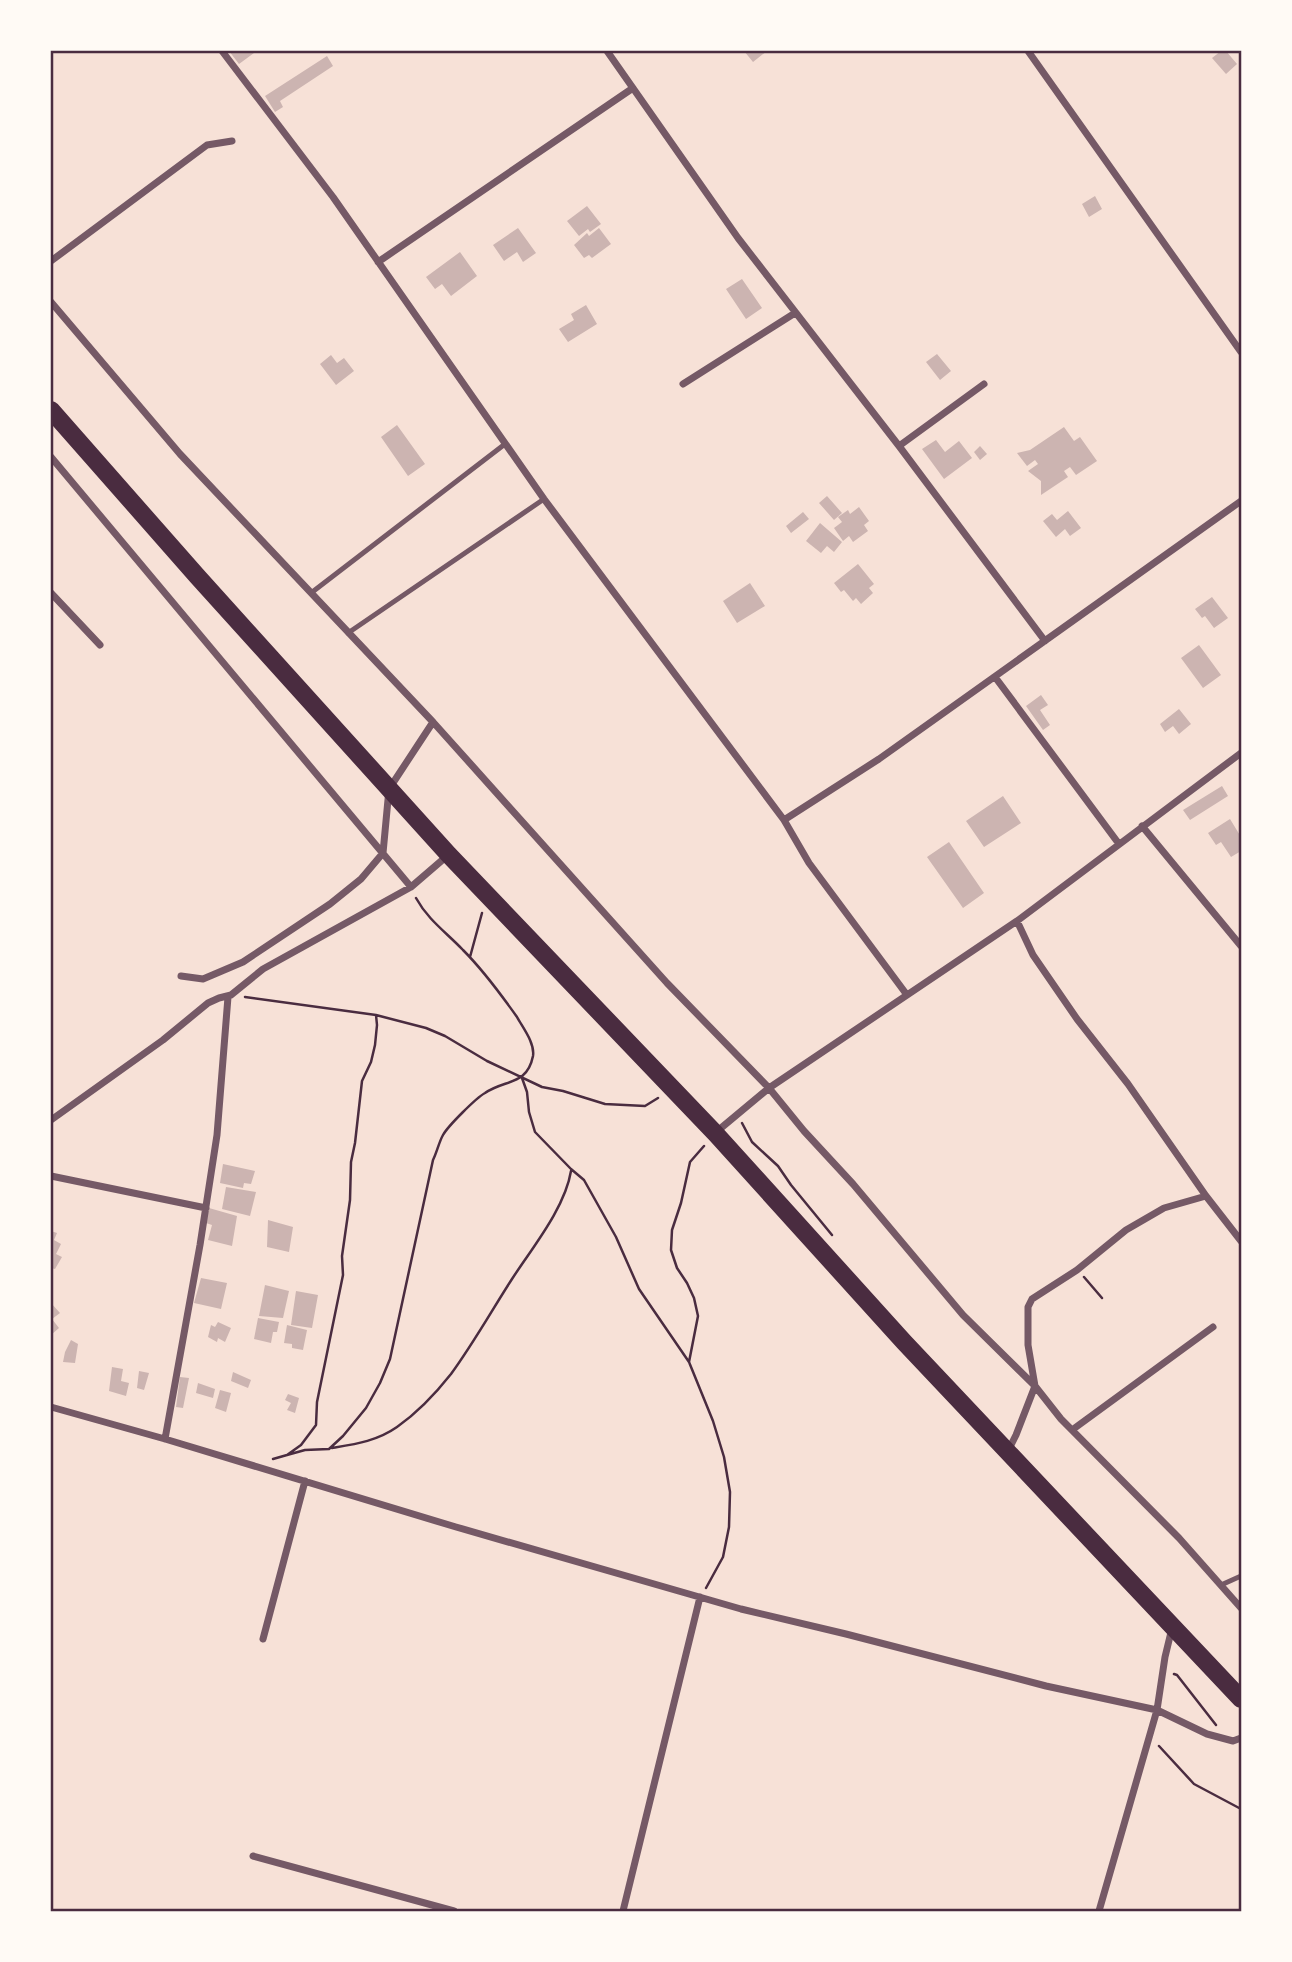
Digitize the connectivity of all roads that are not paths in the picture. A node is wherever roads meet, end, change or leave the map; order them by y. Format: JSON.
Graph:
{"nodes":[{"id":1,"x":222,"y":51,"type":"edge"},
{"id":2,"x":607,"y":51,"type":"edge"},
{"id":3,"x":1028,"y":51,"type":"edge"},
{"id":4,"x":633,"y":88,"type":"junction"},
{"id":5,"x":232,"y":141,"type":"dead end"},
{"id":6,"x":51,"y":261,"type":"edge"},
{"id":7,"x":378,"y":262,"type":"junction"},
{"id":8,"x":51,"y":302,"type":"edge"},
{"id":9,"x":795,"y":313,"type":"junction"},
{"id":10,"x":1241,"y":352,"type":"edge"},
{"id":11,"x":683,"y":384,"type":"dead end"},
{"id":12,"x":984,"y":384,"type":"dead end"},
{"id":13,"x":51,"y":410,"type":"edge"},
{"id":14,"x":505,"y":444,"type":"junction"},
{"id":15,"x":899,"y":446,"type":"junction"},
{"id":16,"x":51,"y":457,"type":"edge"},
{"id":17,"x":544,"y":499,"type":"junction"},
{"id":18,"x":1241,"y":501,"type":"edge"},
{"id":19,"x":51,"y":593,"type":"edge"},
{"id":20,"x":311,"y":593,"type":"junction"},
{"id":21,"x":348,"y":633,"type":"junction"},
{"id":22,"x":1045,"y":641,"type":"junction"},
{"id":23,"x":100,"y":645,"type":"dead end"},
{"id":24,"x":995,"y":677,"type":"junction"},
{"id":25,"x":433,"y":722,"type":"junction"},
{"id":26,"x":1241,"y":753,"type":"edge"},
{"id":27,"x":389,"y":789,"type":"junction"},
{"id":28,"x":784,"y":820,"type":"junction"},
{"id":29,"x":1142,"y":826,"type":"junction"},
{"id":30,"x":1119,"y":844,"type":"junction"},
{"id":31,"x":383,"y":853,"type":"junction"},
{"id":32,"x":449,"y":855,"type":"junction"},
{"id":33,"x":411,"y":887,"type":"junction"},
{"id":34,"x":1017,"y":921,"type":"junction"},
{"id":35,"x":1241,"y":946,"type":"edge"},
{"id":36,"x":181,"y":976,"type":"dead end"},
{"id":37,"x":907,"y":995,"type":"junction"},
{"id":38,"x":229,"y":996,"type":"junction"},
{"id":39,"x":769,"y":1088,"type":"junction"},
{"id":40,"x":51,"y":1120,"type":"edge"},
{"id":41,"x":715,"y":1133,"type":"junction"},
{"id":42,"x":51,"y":1177,"type":"edge"},
{"id":43,"x":1206,"y":1196,"type":"junction"},
{"id":44,"x":206,"y":1208,"type":"junction"},
{"id":45,"x":1241,"y":1241,"type":"edge"},
{"id":46,"x":1213,"y":1327,"type":"dead end"},
{"id":47,"x":1035,"y":1386,"type":"junction"},
{"id":48,"x":51,"y":1407,"type":"edge"},
{"id":49,"x":1072,"y":1430,"type":"junction"},
{"id":50,"x":165,"y":1439,"type":"junction"},
{"id":51,"x":1007,"y":1451,"type":"junction"},
{"id":52,"x":305,"y":1481,"type":"junction"},
{"id":53,"x":1241,"y":1576,"type":"edge"},
{"id":54,"x":1221,"y":1585,"type":"junction"},
{"id":55,"x":700,"y":1597,"type":"junction"},
{"id":56,"x":1241,"y":1608,"type":"edge"},
{"id":57,"x":1172,"y":1628,"type":"junction"},
{"id":58,"x":263,"y":1639,"type":"dead end"},
{"id":59,"x":1241,"y":1699,"type":"edge"},
{"id":60,"x":1157,"y":1710,"type":"junction"},
{"id":61,"x":1237,"y":1740,"type":"edge"},
{"id":62,"x":253,"y":1856,"type":"dead end"},
{"id":63,"x":454,"y":1911,"type":"edge"},
{"id":64,"x":622,"y":1911,"type":"edge"},
{"id":65,"x":1099,"y":1911,"type":"edge"}],
"edges":[{"from":1,"to":7,"type":"street"},
{"from":2,"to":4,"type":"street"},
{"from":3,"to":10,"type":"street"},
{"from":4,"to":7,"type":"street"},
{"from":4,"to":9,"type":"street"},
{"from":5,"to":6,"type":"street"},
{"from":7,"to":14,"type":"street"},
{"from":8,"to":20,"type":"street"},
{"from":9,"to":11,"type":"street"},
{"from":9,"to":15,"type":"street"},
{"from":12,"to":15,"type":"street"},
{"from":13,"to":27,"type":"highway"},
{"from":14,"to":17,"type":"street"},
{"from":14,"to":20,"type":"lane"},
{"from":15,"to":22,"type":"street"},
{"from":16,"to":31,"type":"street"},
{"from":17,"to":21,"type":"lane"},
{"from":17,"to":28,"type":"street"},
{"from":18,"to":22,"type":"street"},
{"from":19,"to":23,"type":"street"},
{"from":20,"to":21,"type":"street"},
{"from":21,"to":25,"type":"street"},
{"from":22,"to":24,"type":"street"},
{"from":24,"to":28,"type":"street"},
{"from":24,"to":30,"type":"street"},
{"from":25,"to":27,"type":"street"},
{"from":25,"to":39,"type":"street"},
{"from":26,"to":29,"type":"street"},
{"from":27,"to":31,"type":"street"},
{"from":27,"to":32,"type":"highway"},
{"from":28,"to":37,"type":"street"},
{"from":29,"to":30,"type":"street"},
{"from":29,"to":35,"type":"street"},
{"from":30,"to":34,"type":"street"},
{"from":31,"to":33,"type":"street"},
{"from":31,"to":36,"type":"street"},
{"from":32,"to":33,"type":"street"},
{"from":32,"to":41,"type":"highway"},
{"from":33,"to":38,"type":"street"},
{"from":34,"to":37,"type":"street"},
{"from":34,"to":43,"type":"street"},
{"from":37,"to":39,"type":"street"},
{"from":38,"to":40,"type":"street"},
{"from":38,"to":44,"type":"street"},
{"from":39,"to":41,"type":"street"},
{"from":39,"to":47,"type":"street"},
{"from":41,"to":51,"type":"highway"},
{"from":42,"to":44,"type":"street"},
{"from":43,"to":45,"type":"street"},
{"from":43,"to":47,"type":"street"},
{"from":44,"to":50,"type":"street"},
{"from":46,"to":49,"type":"street"},
{"from":47,"to":49,"type":"street"},
{"from":47,"to":51,"type":"street"},
{"from":48,"to":50,"type":"street"},
{"from":49,"to":54,"type":"street"},
{"from":50,"to":52,"type":"street"},
{"from":51,"to":57,"type":"highway"},
{"from":52,"to":55,"type":"street"},
{"from":52,"to":58,"type":"street"},
{"from":53,"to":54,"type":"lane"},
{"from":54,"to":56,"type":"street"},
{"from":55,"to":60,"type":"street"},
{"from":55,"to":64,"type":"street"},
{"from":57,"to":59,"type":"highway"},
{"from":57,"to":60,"type":"street"},
{"from":60,"to":61,"type":"street"},
{"from":60,"to":65,"type":"street"},
{"from":62,"to":63,"type":"street"}]}
